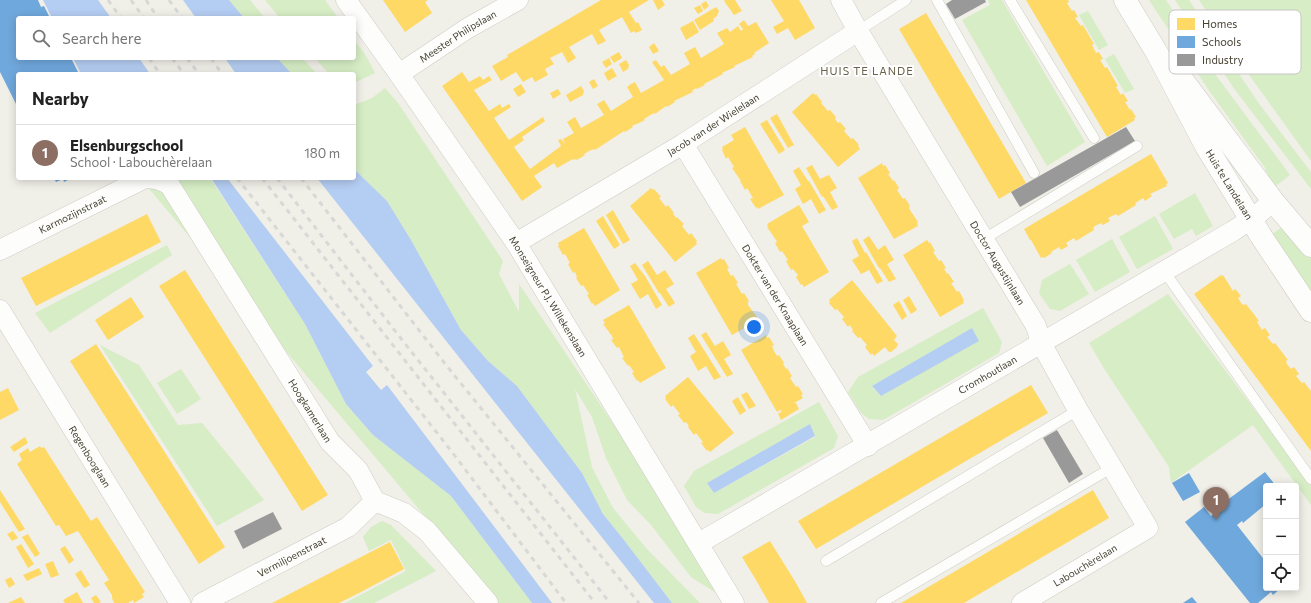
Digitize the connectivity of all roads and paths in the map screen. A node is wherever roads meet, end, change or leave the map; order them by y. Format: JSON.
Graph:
{"nodes":[{"id":1,"x":346,"y":0,"type":"edge"},
{"id":2,"x":518,"y":0,"type":"edge"},
{"id":3,"x":840,"y":0,"type":"edge"},
{"id":4,"x":906,"y":0,"type":"edge"},
{"id":5,"x":937,"y":0,"type":"edge"},
{"id":6,"x":1010,"y":0,"type":"edge"},
{"id":7,"x":1125,"y":0,"type":"edge"},
{"id":8,"x":858,"y":31,"type":"junction"},
{"id":9,"x":1158,"y":53,"type":"junction"},
{"id":10,"x":1169,"y":65,"type":"edge"},
{"id":11,"x":399,"y":74,"type":"junction"},
{"id":12,"x":1177,"y":74,"type":"edge"},
{"id":13,"x":1094,"y":138,"type":"dead end"},
{"id":14,"x":683,"y":144,"type":"junction"},
{"id":15,"x":1138,"y":146,"type":"dead end"},
{"id":16,"x":1034,"y":173,"type":"dead end"},
{"id":17,"x":141,"y":180,"type":"edge"},
{"id":18,"x":159,"y":180,"type":"edge"},
{"id":19,"x":169,"y":184,"type":"joint"},
{"id":20,"x":1273,"y":201,"type":"junction"},
{"id":21,"x":1250,"y":219,"type":"junction"},
{"id":22,"x":984,"y":239,"type":"junction"},
{"id":23,"x":516,"y":243,"type":"junction"},
{"id":24,"x":1311,"y":246,"type":"edge"},
{"id":25,"x":0,"y":250,"type":"edge"},
{"id":26,"x":1164,"y":271,"type":"junction"},
{"id":27,"x":0,"y":310,"type":"edge"},
{"id":28,"x":1311,"y":311,"type":"edge"},
{"id":29,"x":1041,"y":343,"type":"junction"},
{"id":30,"x":1078,"y":410,"type":"junction"},
{"id":31,"x":868,"y":446,"type":"junction"},
{"id":32,"x":1113,"y":467,"type":"junction"},
{"id":33,"x":1311,"y":479,"type":"edge"},
{"id":34,"x":375,"y":501,"type":"junction"},
{"id":35,"x":1148,"y":528,"type":"joint"},
{"id":36,"x":699,"y":543,"type":"junction"},
{"id":37,"x":826,"y":561,"type":"dead end"},
{"id":38,"x":180,"y":603,"type":"edge"},
{"id":39,"x":202,"y":603,"type":"edge"},
{"id":40,"x":488,"y":603,"type":"edge"},
{"id":41,"x":734,"y":603,"type":"edge"},
{"id":42,"x":881,"y":603,"type":"edge"},
{"id":43,"x":1022,"y":603,"type":"edge"}],
"edges":[{"from":1,"to":11,"type":"street","name":"Monseigneur P.J. Willekenslaan"},
{"from":2,"to":11,"type":"street","name":"Meester Philipslaan"},
{"from":3,"to":8,"type":"street","name":"Doctor Augustijnlaan"},
{"from":4,"to":8,"type":"lane","name":"Jacob van der Wielelaan"},
{"from":5,"to":16,"type":"lane"},
{"from":6,"to":13,"type":"lane"},
{"from":7,"to":9,"type":"street","name":"Huis te Landelaan"},
{"from":8,"to":14,"type":"street","name":"Jacob van der Wielelaan"},
{"from":8,"to":22,"type":"street","name":"Doctor Augustijnlaan"},
{"from":9,"to":10,"type":"street","name":"Huis te Landelaan"},
{"from":9,"to":21,"type":"street","name":"Huis te Landelaan"},
{"from":11,"to":23,"type":"street","name":"Monseigneur P.J. Willekenslaan"},
{"from":12,"to":20,"type":"street","name":"Huis te Landelaan"},
{"from":14,"to":23,"type":"street","name":"Jacob van der Wielelaan"},
{"from":14,"to":31,"type":"street","name":"Dokter van der Knaaplaan"},
{"from":15,"to":22,"type":"lane"},
{"from":17,"to":25,"type":"street","name":"Karmozijnstraat"},
{"from":18,"to":19,"type":"street","name":"Karmozijnstraat"},
{"from":19,"to":34,"type":"street","name":"Hoogkamerlaan"},
{"from":20,"to":21,"type":"street","name":"Cromhoutlaan"},
{"from":20,"to":24,"type":"street","name":"Huis te Landelaan"},
{"from":21,"to":26,"type":"street","name":"Cromhoutlaan"},
{"from":21,"to":28,"type":"street","name":"Huis te Landelaan"},
{"from":22,"to":29,"type":"street","name":"Doctor Augustijnlaan"},
{"from":23,"to":36,"type":"street","name":"Monseigneur P.J. Willekenslaan"},
{"from":26,"to":29,"type":"street","name":"Cromhoutlaan"},
{"from":26,"to":33,"type":"lane"},
{"from":27,"to":38,"type":"street","name":"Regenbooglaan"},
{"from":29,"to":30,"type":"street","name":"Doctor Augustijnlaan"},
{"from":29,"to":31,"type":"street","name":"Cromhoutlaan"},
{"from":30,"to":32,"type":"street","name":"Doctor Augustijnlaan"},
{"from":30,"to":37,"type":"lane"},
{"from":31,"to":36,"type":"street","name":"Cromhoutlaan"},
{"from":32,"to":35,"type":"street","name":"Doctor Augustijnlaan"},
{"from":32,"to":42,"type":"lane"},
{"from":34,"to":39,"type":"street","name":"Vermiljoenstraat"},
{"from":34,"to":40,"type":"street"},
{"from":35,"to":43,"type":"street","name":"Labouchèrelaan"},
{"from":36,"to":41,"type":"street","name":"Monseigneur P.J. Willekenslaan"}]}
